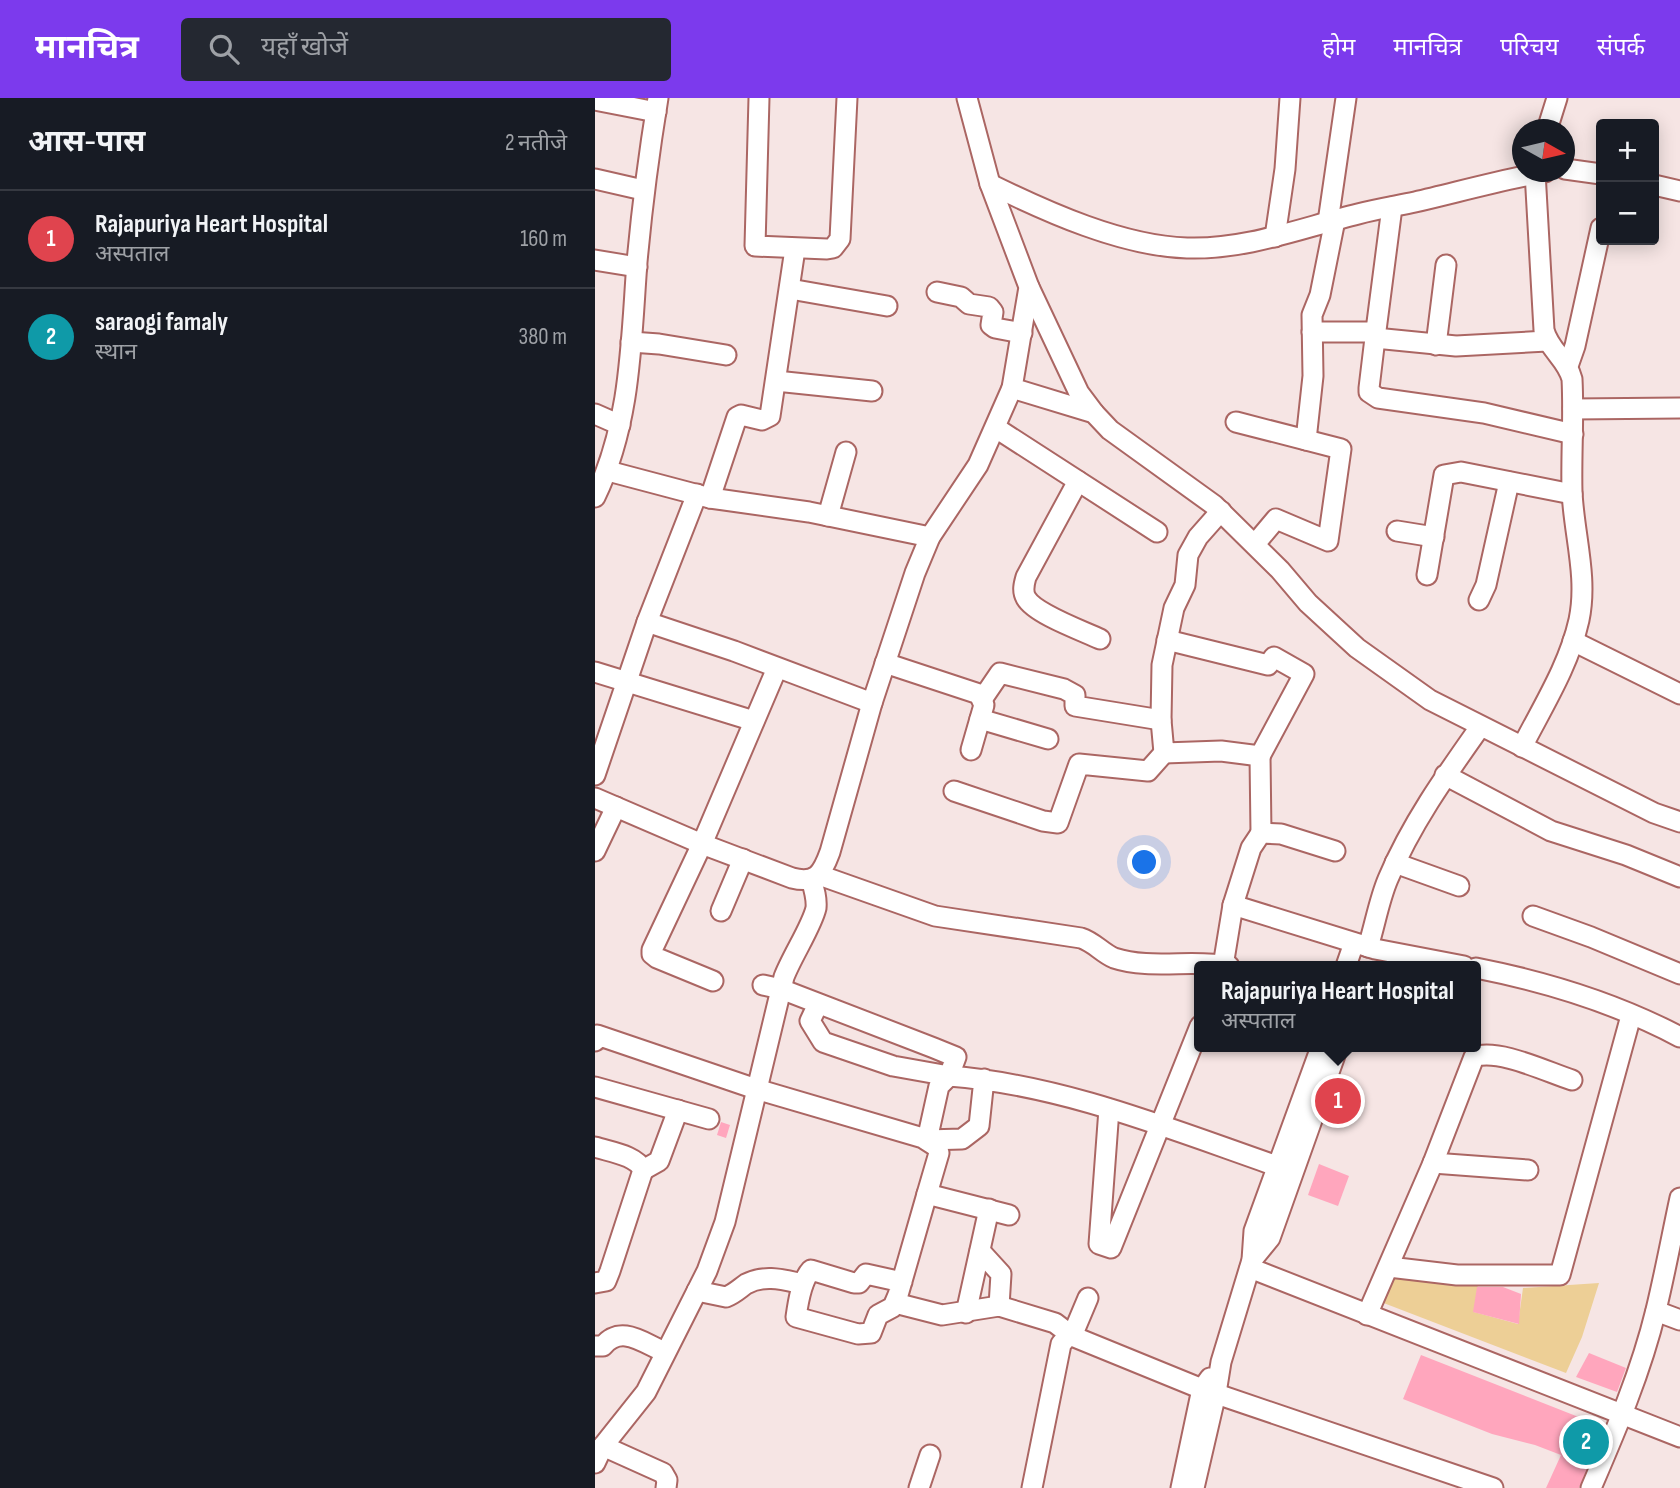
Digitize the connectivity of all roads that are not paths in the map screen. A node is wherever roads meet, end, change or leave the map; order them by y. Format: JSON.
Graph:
{"nodes":[{"id":1,"x":759,"y":98,"type":"edge"},
{"id":2,"x":847,"y":98,"type":"edge"},
{"id":3,"x":967,"y":98,"type":"edge"},
{"id":4,"x":1290,"y":98,"type":"edge"},
{"id":5,"x":1346,"y":98,"type":"edge"},
{"id":6,"x":1557,"y":98,"type":"edge"},
{"id":7,"x":595,"y":100,"type":"edge"},
{"id":8,"x":657,"y":105,"type":"edge"},
{"id":9,"x":1550,"y":119,"type":"edge"},
{"id":10,"x":1575,"y":170,"type":"edge"},
{"id":11,"x":1596,"y":173,"type":"edge"},
{"id":12,"x":1512,"y":178,"type":"edge"},
{"id":13,"x":595,"y":179,"type":"edge"},
{"id":14,"x":1538,"y":182,"type":"edge"},
{"id":15,"x":991,"y":184,"type":"junction"},
{"id":16,"x":1659,"y":187,"type":"edge"},
{"id":17,"x":643,"y":190,"type":"junction"},
{"id":18,"x":1680,"y":191,"type":"edge"},
{"id":19,"x":1392,"y":207,"type":"junction"},
{"id":20,"x":1331,"y":221,"type":"junction"},
{"id":21,"x":1275,"y":237,"type":"junction"},
{"id":22,"x":1597,"y":245,"type":"edge"},
{"id":23,"x":795,"y":249,"type":"junction"},
{"id":24,"x":595,"y":260,"type":"edge"},
{"id":25,"x":1446,"y":265,"type":"dead end"},
{"id":26,"x":637,"y":267,"type":"junction"},
{"id":27,"x":1029,"y":288,"type":"junction"},
{"id":28,"x":790,"y":289,"type":"junction"},
{"id":29,"x":937,"y":292,"type":"dead end"},
{"id":30,"x":887,"y":306,"type":"dead end"},
{"id":31,"x":1312,"y":332,"type":"junction"},
{"id":32,"x":1022,"y":333,"type":"junction"},
{"id":33,"x":1375,"y":335,"type":"junction"},
{"id":34,"x":1547,"y":341,"type":"junction"},
{"id":35,"x":631,"y":342,"type":"junction"},
{"id":36,"x":1436,"y":345,"type":"junction"},
{"id":37,"x":726,"y":355,"type":"dead end"},
{"id":38,"x":1568,"y":366,"type":"junction"},
{"id":39,"x":776,"y":381,"type":"junction"},
{"id":40,"x":1011,"y":388,"type":"junction"},
{"id":41,"x":872,"y":391,"type":"dead end"},
{"id":42,"x":1680,"y":408,"type":"edge"},
{"id":43,"x":1573,"y":409,"type":"junction"},
{"id":44,"x":1094,"y":413,"type":"junction"},
{"id":45,"x":595,"y":414,"type":"edge"},
{"id":46,"x":1236,"y":422,"type":"dead end"},
{"id":47,"x":620,"y":425,"type":"junction"},
{"id":48,"x":996,"y":428,"type":"junction"},
{"id":49,"x":1573,"y":434,"type":"junction"},
{"id":50,"x":1306,"y":440,"type":"junction"},
{"id":51,"x":846,"y":452,"type":"dead end"},
{"id":52,"x":608,"y":471,"type":"junction"},
{"id":53,"x":1078,"y":481,"type":"junction"},
{"id":54,"x":1509,"y":482,"type":"junction"},
{"id":55,"x":1572,"y":494,"type":"junction"},
{"id":56,"x":704,"y":496,"type":"junction"},
{"id":57,"x":595,"y":497,"type":"edge"},
{"id":58,"x":1221,"y":511,"type":"junction"},
{"id":59,"x":828,"y":516,"type":"junction"},
{"id":60,"x":1397,"y":531,"type":"dead end"},
{"id":61,"x":1157,"y":532,"type":"dead end"},
{"id":62,"x":930,"y":537,"type":"junction"},
{"id":63,"x":1434,"y":537,"type":"junction"},
{"id":64,"x":1255,"y":544,"type":"junction"},
{"id":65,"x":1427,"y":575,"type":"dead end"},
{"id":66,"x":1479,"y":600,"type":"dead end"},
{"id":67,"x":646,"y":622,"type":"junction"},
{"id":68,"x":1100,"y":639,"type":"dead end"},
{"id":69,"x":1167,"y":640,"type":"junction"},
{"id":70,"x":1573,"y":641,"type":"junction"},
{"id":71,"x":885,"y":663,"type":"junction"},
{"id":72,"x":777,"y":668,"type":"junction"},
{"id":73,"x":595,"y":672,"type":"edge"},
{"id":74,"x":626,"y":682,"type":"junction"},
{"id":75,"x":1680,"y":694,"type":"edge"},
{"id":76,"x":983,"y":698,"type":"junction"},
{"id":77,"x":871,"y":702,"type":"junction"},
{"id":78,"x":980,"y":719,"type":"junction"},
{"id":79,"x":1161,"y":720,"type":"junction"},
{"id":80,"x":754,"y":721,"type":"junction"},
{"id":81,"x":1480,"y":727,"type":"junction"},
{"id":82,"x":1048,"y":739,"type":"dead end"},
{"id":83,"x":1522,"y":747,"type":"junction"},
{"id":84,"x":971,"y":750,"type":"dead end"},
{"id":85,"x":1164,"y":752,"type":"junction"},
{"id":86,"x":1260,"y":756,"type":"junction"},
{"id":87,"x":595,"y":775,"type":"edge"},
{"id":88,"x":1445,"y":775,"type":"junction"},
{"id":89,"x":954,"y":791,"type":"dead end"},
{"id":90,"x":595,"y":798,"type":"edge"},
{"id":91,"x":616,"y":807,"type":"junction"},
{"id":92,"x":1680,"y":822,"type":"edge"},
{"id":93,"x":1261,"y":833,"type":"junction"},
{"id":94,"x":702,"y":844,"type":"junction"},
{"id":95,"x":595,"y":851,"type":"edge"},
{"id":96,"x":1335,"y":851,"type":"dead end"},
{"id":97,"x":743,"y":859,"type":"junction"},
{"id":98,"x":1395,"y":863,"type":"junction"},
{"id":99,"x":815,"y":877,"type":"junction"},
{"id":100,"x":1680,"y":877,"type":"edge"},
{"id":101,"x":1459,"y":886,"type":"dead end"},
{"id":102,"x":1233,"y":905,"type":"junction"},
{"id":103,"x":721,"y":911,"type":"dead end"},
{"id":104,"x":1533,"y":916,"type":"dead end"},
{"id":105,"x":1361,"y":945,"type":"junction"},
{"id":106,"x":1226,"y":961,"type":"edge"},
{"id":107,"x":1350,"y":961,"type":"edge"},
{"id":108,"x":1439,"y":961,"type":"edge"},
{"id":109,"x":1194,"y":964,"type":"edge"},
{"id":110,"x":1481,"y":969,"type":"edge"},
{"id":111,"x":1680,"y":974,"type":"edge"},
{"id":112,"x":712,"y":981,"type":"dead end"},
{"id":113,"x":772,"y":987,"type":"junction"},
{"id":114,"x":818,"y":1004,"type":"junction"},
{"id":115,"x":1629,"y":1023,"type":"dead end"},
{"id":116,"x":1680,"y":1037,"type":"edge"},
{"id":117,"x":595,"y":1041,"type":"edge"},
{"id":118,"x":1194,"y":1041,"type":"edge"},
{"id":119,"x":1319,"y":1052,"type":"edge"},
{"id":120,"x":1336,"y":1052,"type":"edge"},
{"id":121,"x":949,"y":1076,"type":"junction"},
{"id":122,"x":984,"y":1079,"type":"junction"},
{"id":123,"x":1572,"y":1080,"type":"dead end"},
{"id":124,"x":595,"y":1087,"type":"edge"},
{"id":125,"x":756,"y":1088,"type":"junction"},
{"id":126,"x":1109,"y":1109,"type":"junction"},
{"id":127,"x":678,"y":1110,"type":"junction"},
{"id":128,"x":709,"y":1119,"type":"dead end"},
{"id":129,"x":1161,"y":1126,"type":"junction"},
{"id":130,"x":927,"y":1140,"type":"junction"},
{"id":131,"x":595,"y":1147,"type":"edge"},
{"id":132,"x":1433,"y":1163,"type":"junction"},
{"id":133,"x":1277,"y":1167,"type":"junction"},
{"id":134,"x":643,"y":1170,"type":"junction"},
{"id":135,"x":1528,"y":1170,"type":"dead end"},
{"id":136,"x":927,"y":1194,"type":"junction"},
{"id":137,"x":1680,"y":1198,"type":"edge"},
{"id":138,"x":989,"y":1209,"type":"junction"},
{"id":139,"x":1009,"y":1215,"type":"dead end"},
{"id":140,"x":980,"y":1251,"type":"junction"},
{"id":141,"x":1251,"y":1264,"type":"junction"},
{"id":142,"x":1389,"y":1267,"type":"junction"},
{"id":143,"x":902,"y":1282,"type":"junction"},
{"id":144,"x":595,"y":1283,"type":"edge"},
{"id":145,"x":803,"y":1284,"type":"junction"},
{"id":146,"x":697,"y":1291,"type":"junction"},
{"id":147,"x":1088,"y":1298,"type":"dead end"},
{"id":148,"x":895,"y":1303,"type":"junction"},
{"id":149,"x":999,"y":1306,"type":"junction"},
{"id":150,"x":1656,"y":1311,"type":"junction"},
{"id":151,"x":966,"y":1312,"type":"junction"},
{"id":152,"x":1367,"y":1315,"type":"junction"},
{"id":153,"x":1680,"y":1320,"type":"edge"},
{"id":154,"x":1072,"y":1336,"type":"junction"},
{"id":155,"x":595,"y":1346,"type":"edge"},
{"id":156,"x":665,"y":1352,"type":"junction"},
{"id":157,"x":1209,"y":1391,"type":"junction"},
{"id":158,"x":1623,"y":1415,"type":"junction"},
{"id":159,"x":1680,"y":1437,"type":"edge"},
{"id":160,"x":599,"y":1455,"type":"edge"},
{"id":161,"x":930,"y":1455,"type":"dead end"},
{"id":162,"x":1193,"y":1487,"type":"edge"},
{"id":163,"x":666,"y":1488,"type":"edge"},
{"id":164,"x":919,"y":1488,"type":"edge"},
{"id":165,"x":1032,"y":1488,"type":"edge"},
{"id":166,"x":1493,"y":1488,"type":"edge"},
{"id":167,"x":1591,"y":1488,"type":"edge"}],
"edges":[{"from":1,"to":23,"type":"street"},
{"from":2,"to":23,"type":"street"},
{"from":3,"to":15,"type":"street"},
{"from":4,"to":21,"type":"street"},
{"from":5,"to":20,"type":"street"},
{"from":6,"to":9,"type":"street"},
{"from":7,"to":8,"type":"street"},
{"from":8,"to":17,"type":"street"},
{"from":10,"to":11,"type":"street"},
{"from":12,"to":19,"type":"street"},
{"from":13,"to":17,"type":"street"},
{"from":14,"to":34,"type":"street"},
{"from":15,"to":21,"type":"street"},
{"from":15,"to":27,"type":"street"},
{"from":16,"to":18,"type":"street"},
{"from":17,"to":26,"type":"street"},
{"from":19,"to":20,"type":"street"},
{"from":19,"to":33,"type":"street"},
{"from":20,"to":21,"type":"street"},
{"from":20,"to":31,"type":"street"},
{"from":22,"to":38,"type":"street"},
{"from":23,"to":28,"type":"street"},
{"from":24,"to":26,"type":"street"},
{"from":25,"to":36,"type":"street"},
{"from":26,"to":35,"type":"street"},
{"from":27,"to":32,"type":"street"},
{"from":27,"to":44,"type":"street"},
{"from":28,"to":30,"type":"street"},
{"from":28,"to":39,"type":"street"},
{"from":29,"to":32,"type":"street"},
{"from":31,"to":33,"type":"street"},
{"from":31,"to":50,"type":"street"},
{"from":32,"to":40,"type":"street"},
{"from":33,"to":36,"type":"street"},
{"from":33,"to":49,"type":"street"},
{"from":34,"to":36,"type":"street"},
{"from":34,"to":38,"type":"street"},
{"from":35,"to":37,"type":"street"},
{"from":35,"to":47,"type":"street"},
{"from":38,"to":43,"type":"street"},
{"from":39,"to":41,"type":"street"},
{"from":39,"to":56,"type":"street"},
{"from":40,"to":44,"type":"street"},
{"from":40,"to":48,"type":"street"},
{"from":42,"to":43,"type":"street"},
{"from":43,"to":49,"type":"street"},
{"from":44,"to":58,"type":"street"},
{"from":45,"to":47,"type":"street"},
{"from":46,"to":50,"type":"street"},
{"from":47,"to":52,"type":"street"},
{"from":48,"to":53,"type":"street"},
{"from":48,"to":62,"type":"street"},
{"from":49,"to":55,"type":"street"},
{"from":50,"to":64,"type":"street"},
{"from":51,"to":59,"type":"street"},
{"from":52,"to":56,"type":"street"},
{"from":52,"to":57,"type":"street"},
{"from":53,"to":61,"type":"street"},
{"from":53,"to":68,"type":"street"},
{"from":54,"to":55,"type":"street"},
{"from":54,"to":63,"type":"street"},
{"from":54,"to":66,"type":"street"},
{"from":55,"to":70,"type":"street"},
{"from":56,"to":59,"type":"street"},
{"from":56,"to":67,"type":"street"},
{"from":58,"to":64,"type":"street"},
{"from":58,"to":69,"type":"street"},
{"from":59,"to":62,"type":"street"},
{"from":60,"to":63,"type":"street"},
{"from":62,"to":71,"type":"street"},
{"from":63,"to":65,"type":"street"},
{"from":64,"to":81,"type":"street"},
{"from":67,"to":72,"type":"street"},
{"from":67,"to":74,"type":"street"},
{"from":69,"to":79,"type":"street"},
{"from":69,"to":86,"type":"street"},
{"from":70,"to":75,"type":"street"},
{"from":70,"to":83,"type":"street"},
{"from":71,"to":76,"type":"street"},
{"from":71,"to":77,"type":"street"},
{"from":72,"to":77,"type":"street"},
{"from":72,"to":80,"type":"street"},
{"from":73,"to":74,"type":"street"},
{"from":74,"to":80,"type":"street"},
{"from":74,"to":87,"type":"street"},
{"from":76,"to":78,"type":"street"},
{"from":76,"to":79,"type":"street"},
{"from":77,"to":99,"type":"street"},
{"from":78,"to":82,"type":"street"},
{"from":78,"to":84,"type":"street"},
{"from":79,"to":85,"type":"street"},
{"from":80,"to":94,"type":"street"},
{"from":81,"to":83,"type":"street"},
{"from":81,"to":88,"type":"street"},
{"from":83,"to":92,"type":"street"},
{"from":85,"to":86,"type":"street"},
{"from":85,"to":89,"type":"street"},
{"from":86,"to":93,"type":"street"},
{"from":88,"to":98,"type":"street"},
{"from":88,"to":100,"type":"street"},
{"from":90,"to":91,"type":"street"},
{"from":91,"to":94,"type":"street"},
{"from":91,"to":95,"type":"street"},
{"from":93,"to":96,"type":"street"},
{"from":93,"to":102,"type":"street"},
{"from":94,"to":97,"type":"street"},
{"from":94,"to":112,"type":"street"},
{"from":97,"to":99,"type":"street"},
{"from":97,"to":103,"type":"street"},
{"from":98,"to":101,"type":"street"},
{"from":98,"to":105,"type":"street"},
{"from":99,"to":109,"type":"street"},
{"from":99,"to":113,"type":"street"},
{"from":102,"to":105,"type":"street"},
{"from":102,"to":106,"type":"street"},
{"from":104,"to":111,"type":"street"},
{"from":105,"to":107,"type":"street"},
{"from":105,"to":108,"type":"street"},
{"from":110,"to":116,"type":"street"},
{"from":113,"to":114,"type":"street"},
{"from":113,"to":125,"type":"street"},
{"from":114,"to":121,"type":"street"},
{"from":114,"to":121,"type":"street"},
{"from":115,"to":142,"type":"street"},
{"from":117,"to":125,"type":"street"},
{"from":118,"to":129,"type":"street"},
{"from":119,"to":133,"type":"street"},
{"from":120,"to":141,"type":"street"},
{"from":121,"to":122,"type":"street"},
{"from":121,"to":130,"type":"street"},
{"from":122,"to":126,"type":"street"},
{"from":122,"to":130,"type":"street"},
{"from":123,"to":132,"type":"street"},
{"from":124,"to":127,"type":"street"},
{"from":125,"to":130,"type":"street"},
{"from":125,"to":146,"type":"street"},
{"from":126,"to":129,"type":"street"},
{"from":126,"to":129,"type":"street"},
{"from":127,"to":128,"type":"street"},
{"from":127,"to":134,"type":"street"},
{"from":129,"to":133,"type":"street"},
{"from":130,"to":136,"type":"street"},
{"from":131,"to":134,"type":"street"},
{"from":132,"to":135,"type":"street"},
{"from":132,"to":142,"type":"street"},
{"from":133,"to":141,"type":"street"},
{"from":134,"to":144,"type":"street"},
{"from":136,"to":138,"type":"street"},
{"from":136,"to":143,"type":"street"},
{"from":137,"to":150,"type":"street"},
{"from":138,"to":139,"type":"street"},
{"from":138,"to":140,"type":"street"},
{"from":140,"to":149,"type":"street"},
{"from":140,"to":151,"type":"street"},
{"from":141,"to":152,"type":"street"},
{"from":141,"to":157,"type":"street"},
{"from":142,"to":152,"type":"street"},
{"from":143,"to":145,"type":"street"},
{"from":143,"to":148,"type":"street"},
{"from":145,"to":146,"type":"street"},
{"from":145,"to":148,"type":"street"},
{"from":146,"to":156,"type":"street"},
{"from":147,"to":154,"type":"street"},
{"from":148,"to":151,"type":"street"},
{"from":149,"to":151,"type":"street"},
{"from":149,"to":154,"type":"street"},
{"from":150,"to":153,"type":"street"},
{"from":150,"to":158,"type":"street"},
{"from":152,"to":158,"type":"street"},
{"from":154,"to":157,"type":"street"},
{"from":154,"to":165,"type":"street"},
{"from":155,"to":156,"type":"street"},
{"from":156,"to":160,"type":"street"},
{"from":157,"to":162,"type":"street"},
{"from":157,"to":166,"type":"street"},
{"from":158,"to":159,"type":"street"},
{"from":158,"to":167,"type":"street"},
{"from":160,"to":163,"type":"street"},
{"from":161,"to":164,"type":"street"}]}
